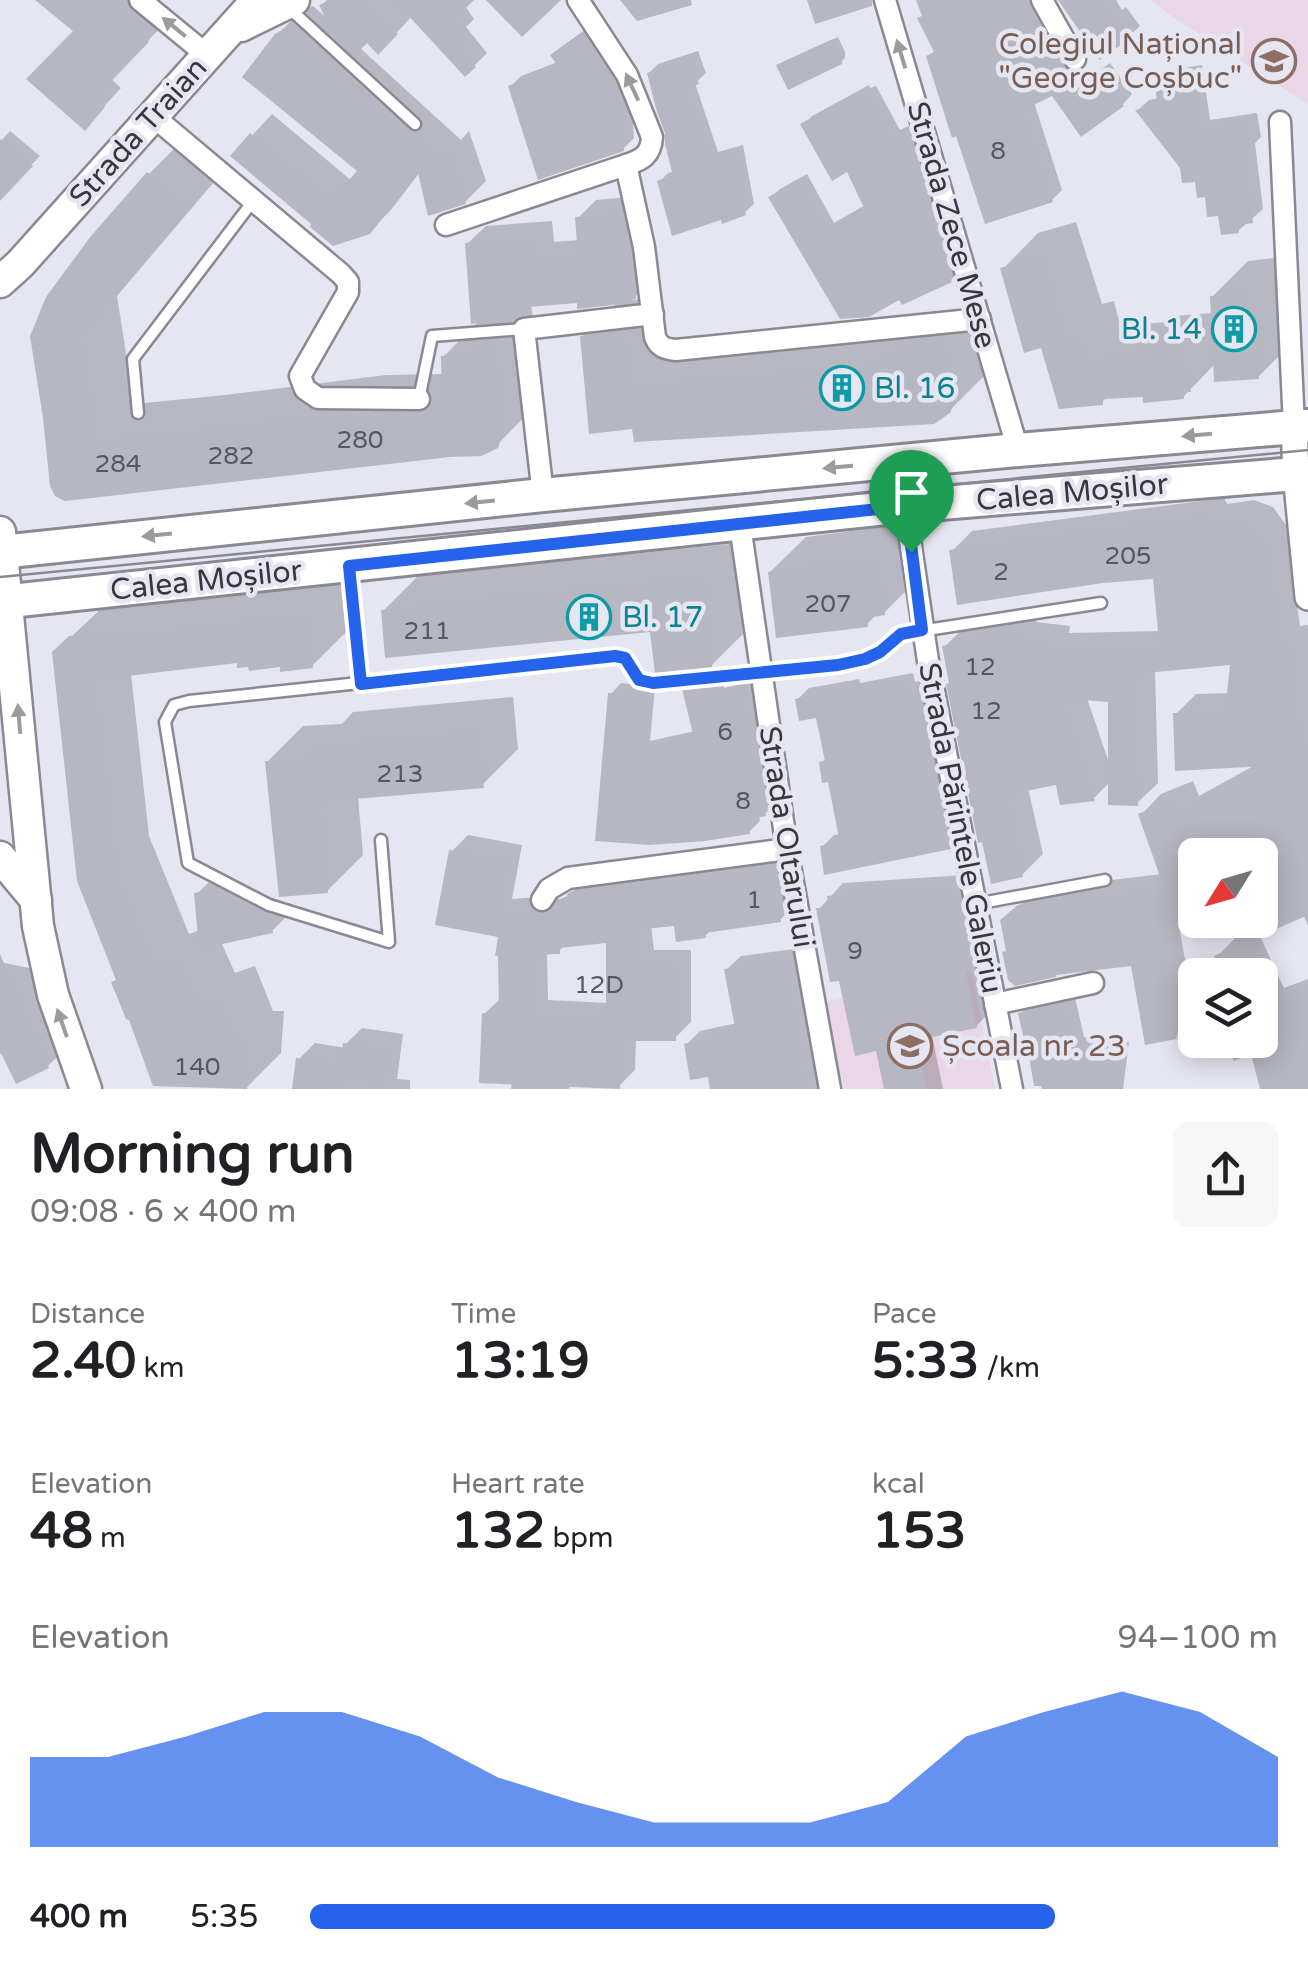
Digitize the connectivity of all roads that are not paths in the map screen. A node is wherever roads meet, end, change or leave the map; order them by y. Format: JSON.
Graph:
{"nodes":[{"id":1,"x":140,"y":0,"type":"edge"},
{"id":2,"x":578,"y":0,"type":"edge"},
{"id":3,"x":885,"y":0,"type":"edge"},
{"id":4,"x":1042,"y":0,"type":"edge"},
{"id":5,"x":279,"y":1,"type":"edge"},
{"id":6,"x":216,"y":45,"type":"junction"},
{"id":7,"x":1075,"y":59,"type":"dead end"},
{"id":8,"x":153,"y":116,"type":"junction"},
{"id":9,"x":1280,"y":122,"type":"dead end"},
{"id":10,"x":415,"y":124,"type":"dead end"},
{"id":11,"x":626,"y":166,"type":"junction"},
{"id":12,"x":253,"y":200,"type":"junction"},
{"id":13,"x":446,"y":225,"type":"dead end"},
{"id":14,"x":10,"y":273,"type":"edge"},
{"id":15,"x":0,"y":305,"type":"edge"},
{"id":16,"x":1298,"y":307,"type":"edge"},
{"id":17,"x":653,"y":314,"type":"junction"},
{"id":18,"x":980,"y":319,"type":"junction"},
{"id":19,"x":524,"y":329,"type":"junction"},
{"id":20,"x":419,"y":399,"type":"joint"},
{"id":21,"x":138,"y":413,"type":"dead end"},
{"id":22,"x":1301,"y":426,"type":"edge"},
{"id":23,"x":1018,"y":450,"type":"junction"},
{"id":24,"x":1302,"y":473,"type":"edge"},
{"id":25,"x":542,"y":495,"type":"junction"},
{"id":26,"x":906,"y":506,"type":"junction"},
{"id":27,"x":740,"y":524,"type":"junction"},
{"id":28,"x":349,"y":566,"type":"junction"},
{"id":29,"x":2,"y":569,"type":"edge"},
{"id":30,"x":1308,"y":597,"type":"edge"},
{"id":31,"x":1101,"y":604,"type":"dead end"},
{"id":32,"x":922,"y":630,"type":"junction"},
{"id":33,"x":761,"y":674,"type":"junction"},
{"id":34,"x":361,"y":684,"type":"junction"},
{"id":35,"x":14,"y":819,"type":"edge"},
{"id":36,"x":381,"y":840,"type":"dead end"},
{"id":37,"x":787,"y":849,"type":"junction"},
{"id":38,"x":0,"y":857,"type":"edge"},
{"id":39,"x":1105,"y":880,"type":"dead end"},
{"id":40,"x":0,"y":884,"type":"edge"},
{"id":41,"x":36,"y":900,"type":"junction"},
{"id":42,"x":542,"y":900,"type":"dead end"},
{"id":43,"x":975,"y":904,"type":"junction"},
{"id":44,"x":1093,"y":983,"type":"dead end"},
{"id":45,"x":995,"y":1004,"type":"junction"},
{"id":46,"x":86,"y":1089,"type":"edge"},
{"id":47,"x":830,"y":1089,"type":"edge"},
{"id":48,"x":1012,"y":1089,"type":"edge"}],
"edges":[{"from":6,"to":1,"type":"street","one_way":true},
{"from":11,"to":2,"type":"street","one_way":true},
{"from":18,"to":3,"type":"street","name":"Strada Zece Mese","one_way":true},
{"from":4,"to":7,"type":"street"},
{"from":5,"to":6,"type":"main road","name":"Strada Traian"},
{"from":5,"to":10,"type":"lane"},
{"from":6,"to":8,"type":"main road","name":"Strada Traian"},
{"from":8,"to":12,"type":"street"},
{"from":8,"to":14,"type":"main road","name":"Strada Traian"},
{"from":9,"to":16,"type":"street"},
{"from":11,"to":13,"type":"street"},
{"from":11,"to":17,"type":"street"},
{"from":12,"to":20,"type":"street"},
{"from":12,"to":21,"type":"lane"},
{"from":14,"to":15,"type":"main road","name":"Strada Traian"},
{"from":16,"to":22,"type":"street"},
{"from":17,"to":18,"type":"street"},
{"from":17,"to":19,"type":"street"},
{"from":18,"to":23,"type":"street","name":"Strada Zece Mese"},
{"from":19,"to":20,"type":"lane"},
{"from":19,"to":25,"type":"street"},
{"from":22,"to":23,"type":"main road","name":"Calea Moșilor","one_way":true},
{"from":22,"to":24,"type":"street"},
{"from":23,"to":25,"type":"main road","name":"Calea Moșilor","one_way":true},
{"from":24,"to":26,"type":"main road","name":"Calea Moșilor"},
{"from":24,"to":30,"type":"street"},
{"from":25,"to":29,"type":"main road","name":"Calea Moșilor","one_way":true},
{"from":26,"to":27,"type":"main road","name":"Calea Moșilor"},
{"from":26,"to":32,"type":"street","name":"Strada Părintele Galeriu"},
{"from":27,"to":28,"type":"main road","name":"Calea Moșilor"},
{"from":27,"to":33,"type":"street","name":"Strada Oltarului"},
{"from":28,"to":29,"type":"main road","name":"Calea Moșilor"},
{"from":28,"to":34,"type":"lane"},
{"from":35,"to":29,"type":"main road","one_way":true},
{"from":31,"to":32,"type":"lane"},
{"from":32,"to":33,"type":"lane"},
{"from":32,"to":43,"type":"street","name":"Strada Părintele Galeriu"},
{"from":33,"to":34,"type":"lane"},
{"from":33,"to":37,"type":"street","name":"Strada Oltarului"},
{"from":34,"to":36,"type":"lane"},
{"from":35,"to":41,"type":"main road"},
{"from":37,"to":42,"type":"street"},
{"from":37,"to":47,"type":"street","name":"Strada Oltarului"},
{"from":38,"to":41,"type":"main road"},
{"from":39,"to":43,"type":"lane"},
{"from":40,"to":41,"type":"main road"},
{"from":46,"to":41,"type":"main road","one_way":true},
{"from":43,"to":45,"type":"street","name":"Strada Părintele Galeriu"},
{"from":44,"to":45,"type":"street"},
{"from":45,"to":48,"type":"street","name":"Strada Părintele Galeriu"}]}
